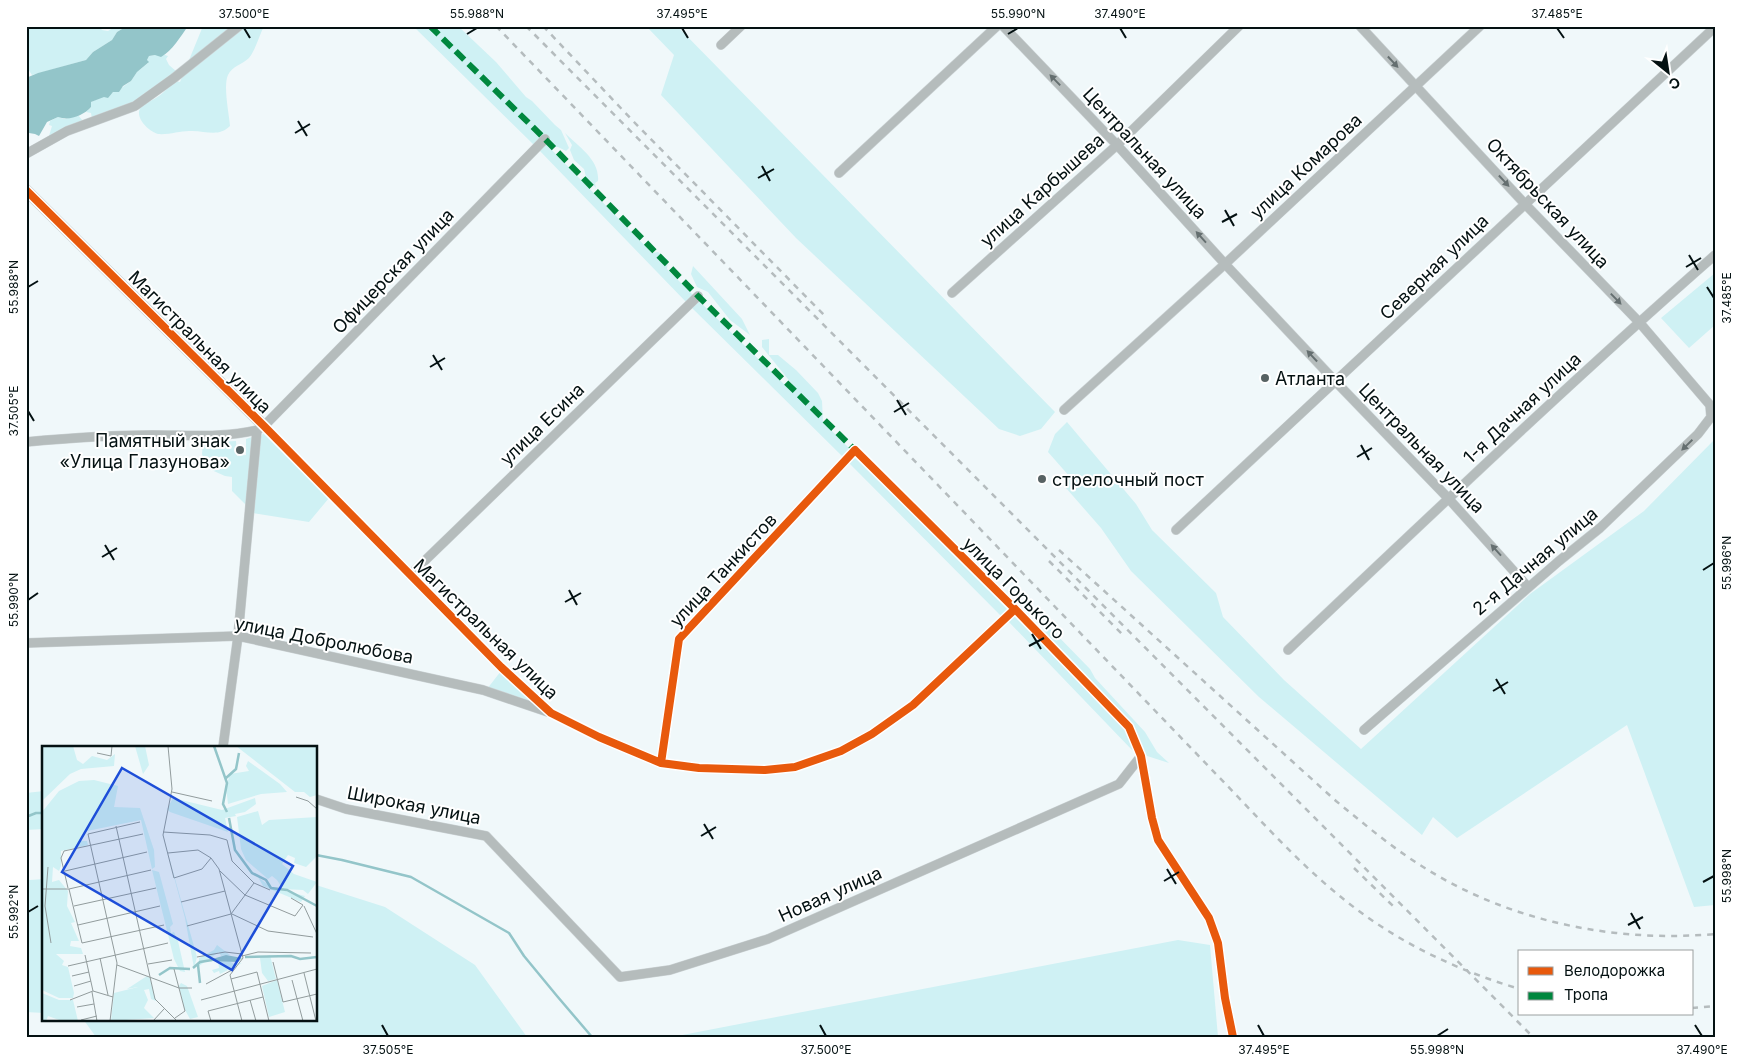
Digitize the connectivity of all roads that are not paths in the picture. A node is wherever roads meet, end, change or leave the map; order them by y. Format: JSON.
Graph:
{"nodes":[{"id":1,"x":239,"y":26,"type":"edge"},
{"id":2,"x":742,"y":26,"type":"edge"},
{"id":3,"x":997,"y":26,"type":"edge"},
{"id":4,"x":1003,"y":26,"type":"edge"},
{"id":5,"x":1239,"y":26,"type":"edge"},
{"id":6,"x":1360,"y":26,"type":"edge"},
{"id":7,"x":1480,"y":26,"type":"edge"},
{"id":8,"x":1715,"y":27,"type":"edge"},
{"id":9,"x":721,"y":45,"type":"dead end"},
{"id":10,"x":1416,"y":86,"type":"junction"},
{"id":11,"x":545,"y":139,"type":"dead end"},
{"id":12,"x":1117,"y":145,"type":"junction"},
{"id":13,"x":26,"y":154,"type":"edge"},
{"id":14,"x":840,"y":173,"type":"dead end"},
{"id":15,"x":26,"y":190,"type":"edge"},
{"id":16,"x":1524,"y":203,"type":"junction"},
{"id":17,"x":1715,"y":255,"type":"edge"},
{"id":18,"x":1225,"y":264,"type":"junction"},
{"id":19,"x":952,"y":293,"type":"dead end"},
{"id":20,"x":698,"y":296,"type":"dead end"},
{"id":21,"x":1639,"y":322,"type":"junction"},
{"id":22,"x":1336,"y":382,"type":"junction"},
{"id":23,"x":1710,"y":405,"type":"joint"},
{"id":24,"x":1064,"y":410,"type":"dead end"},
{"id":25,"x":260,"y":428,"type":"junction"},
{"id":26,"x":26,"y":442,"type":"edge"},
{"id":27,"x":855,"y":450,"type":"joint"},
{"id":28,"x":1448,"y":498,"type":"junction"},
{"id":29,"x":1176,"y":530,"type":"dead end"},
{"id":30,"x":410,"y":576,"type":"junction"},
{"id":31,"x":1528,"y":587,"type":"junction"},
{"id":32,"x":1015,"y":610,"type":"junction"},
{"id":33,"x":238,"y":636,"type":"junction"},
{"id":34,"x":26,"y":642,"type":"edge"},
{"id":35,"x":1288,"y":650,"type":"dead end"},
{"id":36,"x":551,"y":713,"type":"junction"},
{"id":37,"x":1364,"y":730,"type":"dead end"},
{"id":38,"x":223,"y":746,"type":"edge"},
{"id":39,"x":1140,"y":756,"type":"junction"},
{"id":40,"x":662,"y":764,"type":"junction"},
{"id":41,"x":318,"y":801,"type":"edge"},
{"id":42,"x":541,"y":894,"type":"joint"},
{"id":43,"x":1233,"y":1037,"type":"edge"}],
"edges":[{"from":1,"to":13,"type":"street"},
{"from":2,"to":9,"type":"street"},
{"from":3,"to":14,"type":"street"},
{"from":12,"to":4,"type":"street","name":"Центральная улица","one_way":true},
{"from":5,"to":12,"type":"street","name":"улица Карбышева"},
{"from":6,"to":10,"type":"street","name":"Октябрьская улица","one_way":true},
{"from":7,"to":10,"type":"street","name":"улица Комарова"},
{"from":8,"to":16,"type":"street","name":"Северная улица"},
{"from":10,"to":16,"type":"street","name":"Октябрьская улица","one_way":true},
{"from":10,"to":18,"type":"street","name":"улица Комарова"},
{"from":11,"to":25,"type":"street","name":"Офицерская улица"},
{"from":18,"to":12,"type":"street","name":"Центральная улица","one_way":true},
{"from":12,"to":19,"type":"street","name":"улица Карбышева"},
{"from":15,"to":25,"type":"street","name":"Магистральная улица"},
{"from":16,"to":21,"type":"street","name":"Октябрьская улица","one_way":true},
{"from":16,"to":22,"type":"street","name":"Северная улица"},
{"from":17,"to":21,"type":"street","name":"1-я Дачная улица"},
{"from":22,"to":18,"type":"street","name":"Центральная улица","one_way":true},
{"from":18,"to":24,"type":"street","name":"улица Комарова"},
{"from":20,"to":30,"type":"street","name":"улица Есина"},
{"from":21,"to":23,"type":"street","name":"Октябрьская улица"},
{"from":21,"to":28,"type":"street","name":"1-я Дачная улица"},
{"from":22,"to":28,"type":"street","name":"Центральная улица"},
{"from":22,"to":29,"type":"street","name":"Северная улица"},
{"from":23,"to":31,"type":"street","name":"2-я Дачная улица","one_way":true},
{"from":25,"to":26,"type":"street"},
{"from":25,"to":30,"type":"street","name":"Магистральная улица"},
{"from":25,"to":33,"type":"street"},
{"from":27,"to":32,"type":"street","name":"улица Горького"},
{"from":27,"to":40,"type":"street","name":"улица Танкистов"},
{"from":31,"to":28,"type":"street","name":"Центральная улица","one_way":true},
{"from":28,"to":35,"type":"street","name":"1-я Дачная улица"},
{"from":30,"to":36,"type":"street","name":"Магистральная улица"},
{"from":31,"to":37,"type":"street","name":"2-я Дачная улица"},
{"from":32,"to":39,"type":"street","name":"улица Горького"},
{"from":32,"to":40,"type":"street","name":"Магистральная улица"},
{"from":33,"to":34,"type":"street","name":"улица Добролюбова"},
{"from":33,"to":36,"type":"street","name":"улица Добролюбова"},
{"from":33,"to":38,"type":"street"},
{"from":36,"to":40,"type":"street","name":"Магистральная улица"},
{"from":39,"to":42,"type":"street","name":"Новая улица"},
{"from":39,"to":43,"type":"street"},
{"from":41,"to":42,"type":"street","name":"Широкая улица"}]}
